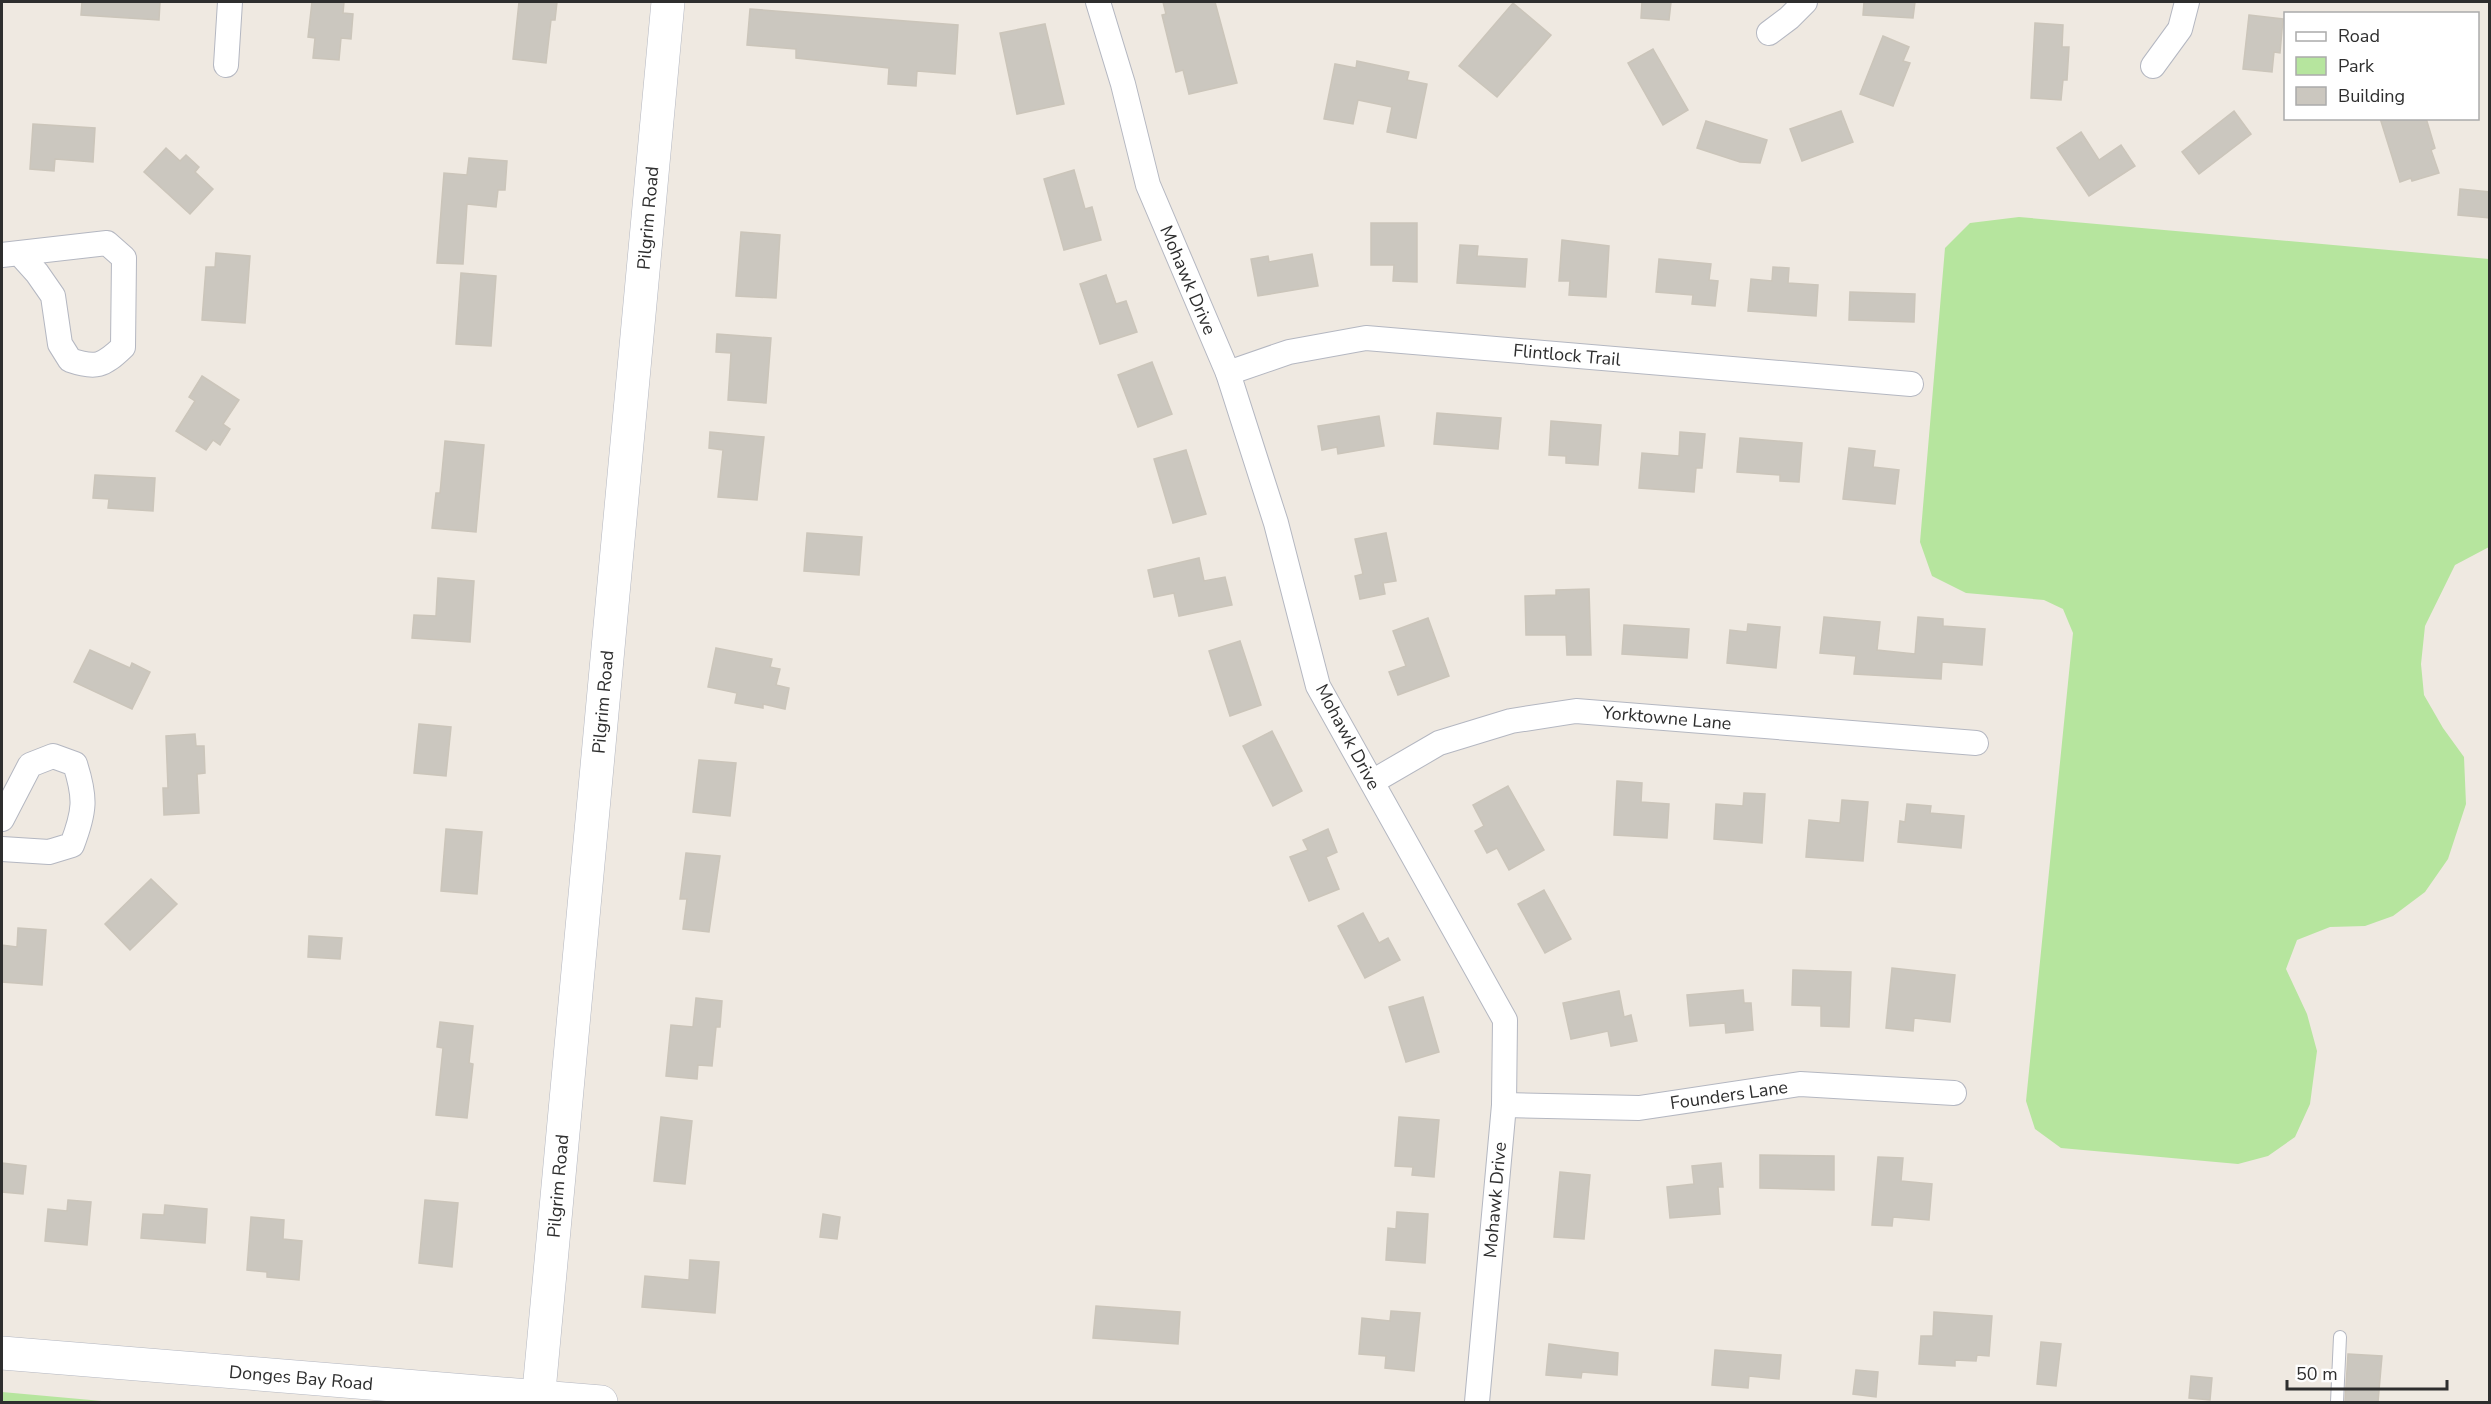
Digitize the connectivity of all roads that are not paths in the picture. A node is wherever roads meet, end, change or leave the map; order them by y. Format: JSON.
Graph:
{"nodes":[{"id":1,"x":230,"y":2,"type":"edge"},
{"id":2,"x":668,"y":2,"type":"edge"},
{"id":3,"x":1098,"y":2,"type":"edge"},
{"id":4,"x":1804,"y":2,"type":"edge"},
{"id":5,"x":2187,"y":2,"type":"edge"},
{"id":6,"x":1768,"y":33,"type":"dead end"},
{"id":7,"x":226,"y":65,"type":"dead end"},
{"id":8,"x":2153,"y":66,"type":"dead end"},
{"id":9,"x":10,"y":254,"type":"edge"},
{"id":10,"x":1228,"y":373,"type":"junction"},
{"id":11,"x":1911,"y":384,"type":"dead end"},
{"id":12,"x":1976,"y":743,"type":"dead end"},
{"id":13,"x":1372,"y":782,"type":"junction"},
{"id":14,"x":2,"y":819,"type":"edge"},
{"id":15,"x":2,"y":849,"type":"edge"},
{"id":16,"x":1954,"y":1093,"type":"dead end"},
{"id":17,"x":1504,"y":1105,"type":"junction"},
{"id":18,"x":2340,"y":1337,"type":"dead end"},
{"id":19,"x":2,"y":1353,"type":"edge"},
{"id":20,"x":538,"y":1400,"type":"edge"},
{"id":21,"x":601,"y":1402,"type":"edge"},
{"id":22,"x":1478,"y":1402,"type":"edge"},
{"id":23,"x":2337,"y":1402,"type":"edge"}],
"edges":[{"from":1,"to":7,"type":"street"},
{"from":2,"to":20,"type":"street","name":"Pilgrim Road"},
{"from":3,"to":10,"type":"street","name":"Mohawk Drive"},
{"from":4,"to":6,"type":"street"},
{"from":5,"to":8,"type":"street"},
{"from":9,"to":9,"type":"street"},
{"from":10,"to":11,"type":"street","name":"Flintlock Trail"},
{"from":10,"to":13,"type":"street","name":"Mohawk Drive"},
{"from":12,"to":13,"type":"street","name":"Yorktowne Lane"},
{"from":13,"to":17,"type":"street","name":"Mohawk Drive"},
{"from":14,"to":15,"type":"street"},
{"from":16,"to":17,"type":"street","name":"Founders Lane"},
{"from":17,"to":22,"type":"street","name":"Mohawk Drive"},
{"from":18,"to":23,"type":"lane"},
{"from":19,"to":20,"type":"street","name":"Donges Bay Road"},
{"from":20,"to":21,"type":"street","name":"Donges Bay Road"}]}
